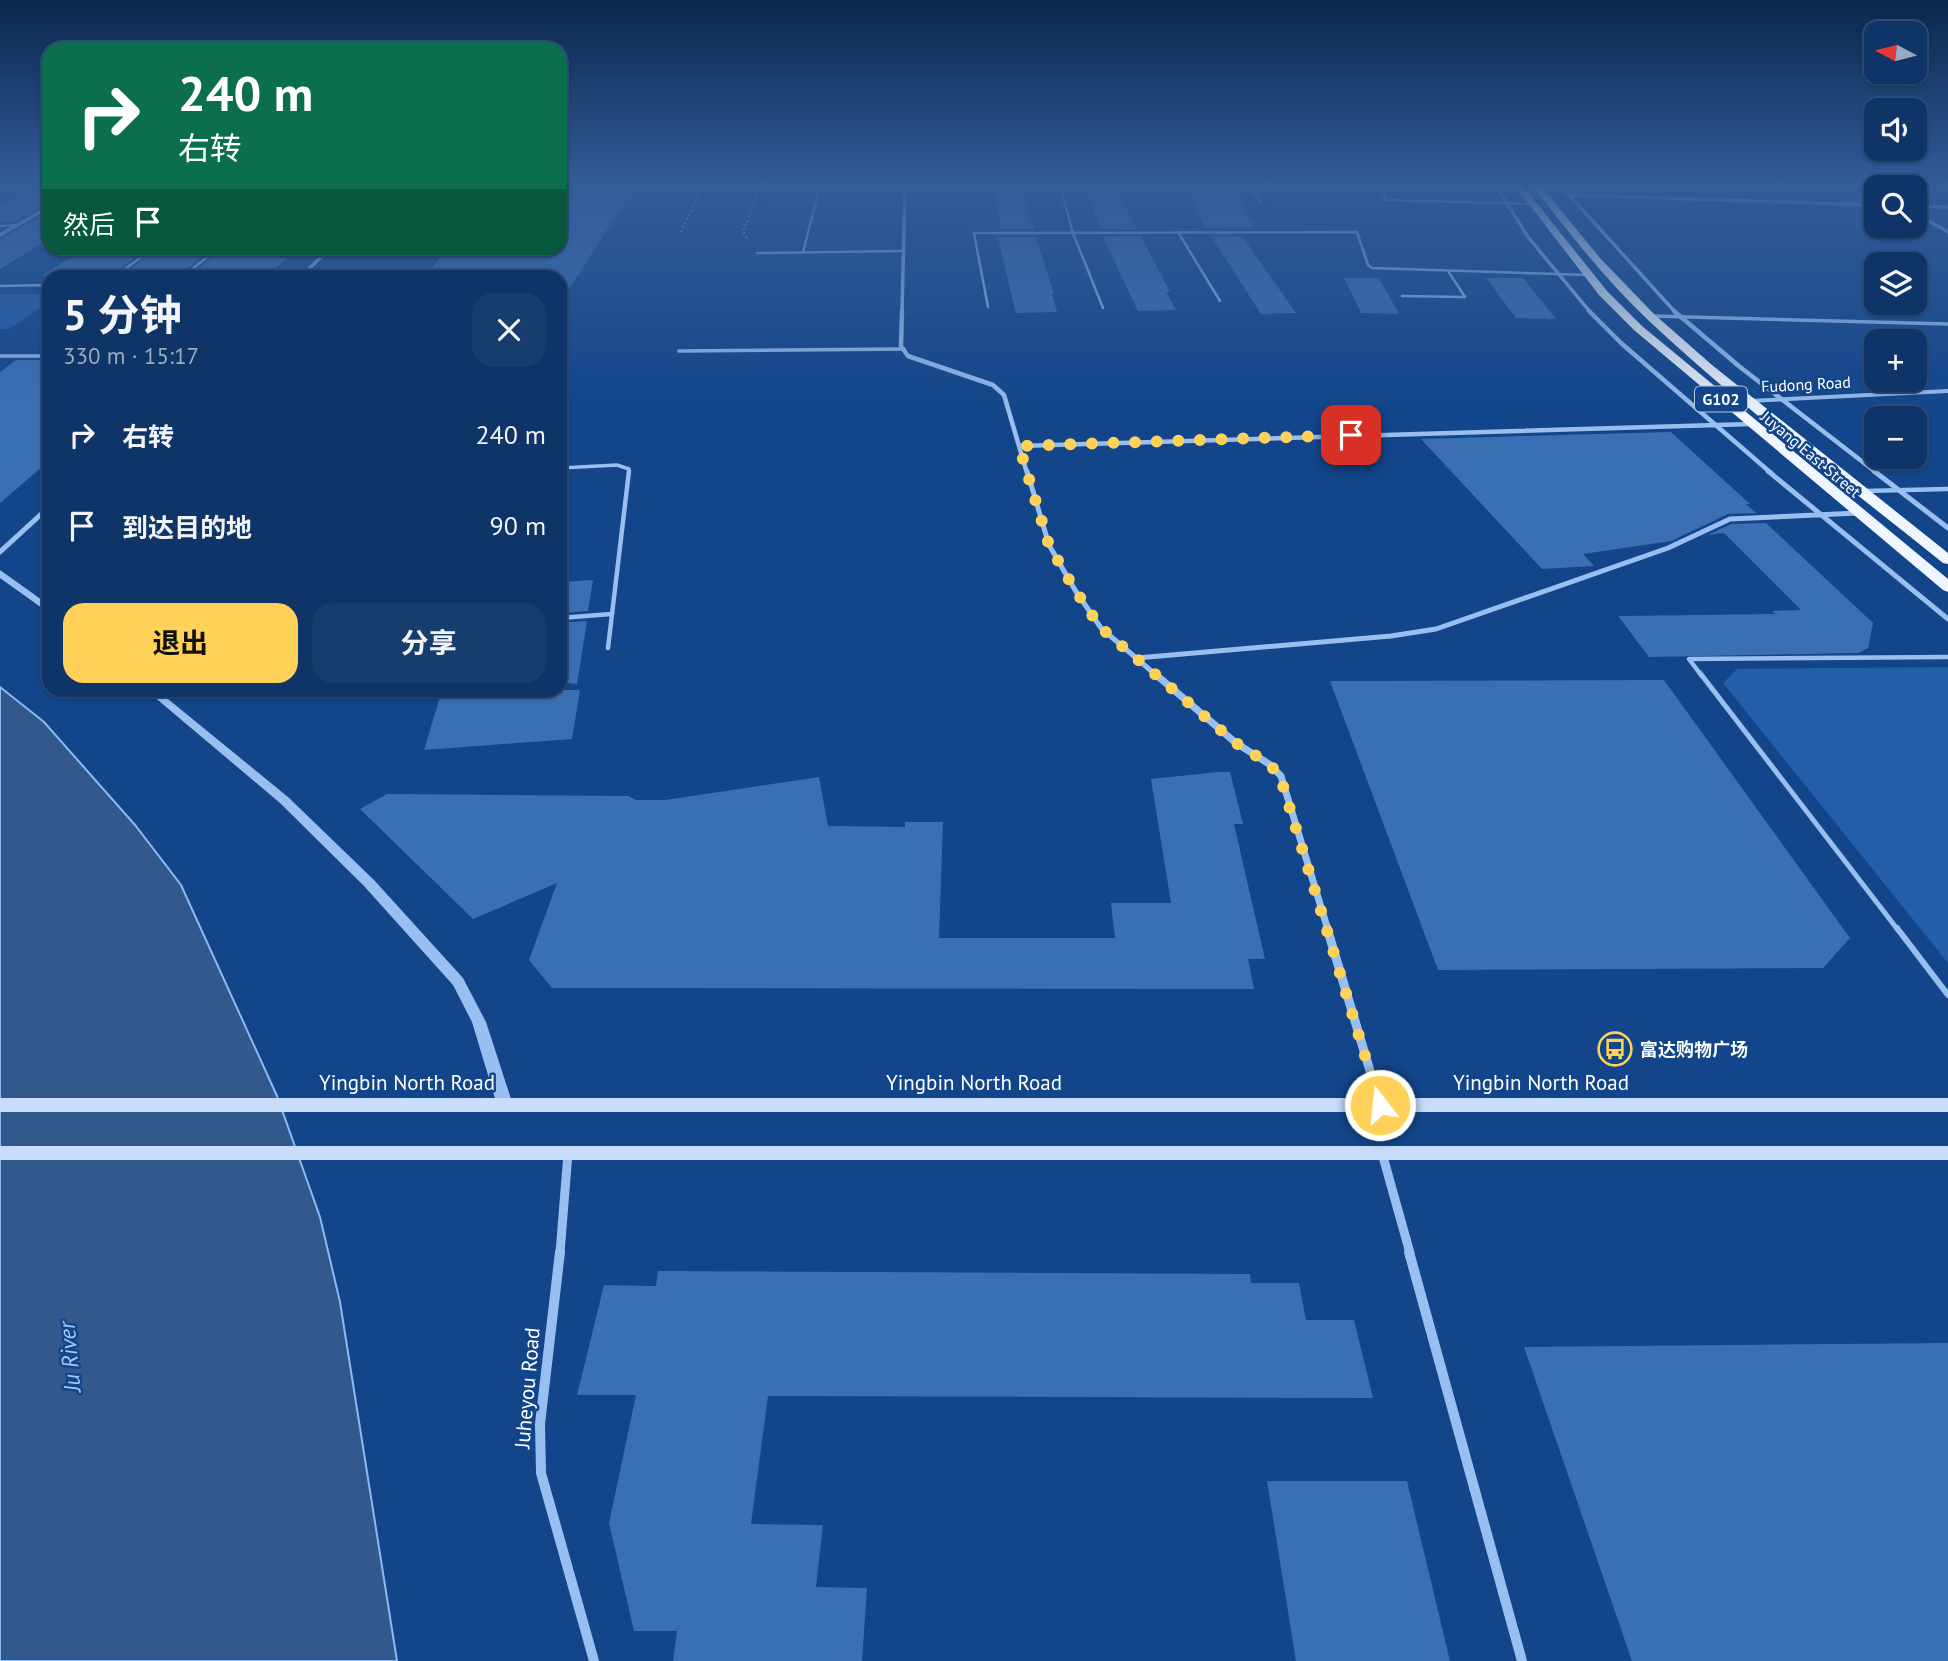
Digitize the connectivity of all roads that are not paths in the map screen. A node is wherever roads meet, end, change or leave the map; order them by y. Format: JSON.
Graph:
{"nodes":[{"id":1,"x":903,"y":264,"type":"edge"},
{"id":2,"x":980,"y":264,"type":"edge"},
{"id":3,"x":1085,"y":264,"type":"edge"},
{"id":4,"x":1197,"y":264,"type":"edge"},
{"id":5,"x":1368,"y":264,"type":"edge"},
{"id":6,"x":1550,"y":264,"type":"edge"},
{"id":7,"x":1579,"y":264,"type":"edge"},
{"id":8,"x":1600,"y":264,"type":"edge"},
{"id":9,"x":1628,"y":264,"type":"edge"},
{"id":10,"x":1447,"y":271,"type":"junction"},
{"id":11,"x":1558,"y":274,"type":"junction"},
{"id":12,"x":1588,"y":275,"type":"junction"},
{"id":13,"x":42,"y":285,"type":"edge"},
{"id":14,"x":0,"y":286,"type":"edge"},
{"id":15,"x":1402,"y":296,"type":"dead end"},
{"id":16,"x":1220,"y":301,"type":"dead end"},
{"id":17,"x":988,"y":307,"type":"dead end"},
{"id":18,"x":1102,"y":308,"type":"dead end"},
{"id":19,"x":1650,"y":316,"type":"junction"},
{"id":20,"x":1680,"y":317,"type":"junction"},
{"id":21,"x":1948,"y":324,"type":"edge"},
{"id":22,"x":904,"y":349,"type":"junction"},
{"id":23,"x":679,"y":351,"type":"dead end"},
{"id":24,"x":42,"y":355,"type":"edge"},
{"id":25,"x":0,"y":356,"type":"edge"},
{"id":26,"x":1948,"y":391,"type":"edge"},
{"id":27,"x":1782,"y":400,"type":"junction"},
{"id":28,"x":1750,"y":401,"type":"junction"},
{"id":29,"x":1714,"y":425,"type":"junction"},
{"id":30,"x":1751,"y":425,"type":"junction"},
{"id":31,"x":1019,"y":446,"type":"junction"},
{"id":32,"x":567,"y":468,"type":"edge"},
{"id":33,"x":1948,"y":489,"type":"edge"},
{"id":34,"x":1899,"y":490,"type":"junction"},
{"id":35,"x":1861,"y":491,"type":"junction"},
{"id":36,"x":42,"y":513,"type":"edge"},
{"id":37,"x":1858,"y":513,"type":"junction"},
{"id":38,"x":1821,"y":515,"type":"junction"},
{"id":39,"x":1948,"y":528,"type":"edge"},
{"id":40,"x":0,"y":552,"type":"edge"},
{"id":41,"x":1948,"y":560,"type":"edge"},
{"id":42,"x":0,"y":573,"type":"edge"},
{"id":43,"x":1948,"y":587,"type":"edge"},
{"id":44,"x":42,"y":601,"type":"edge"},
{"id":45,"x":611,"y":614,"type":"junction"},
{"id":46,"x":567,"y":617,"type":"edge"},
{"id":47,"x":1948,"y":619,"type":"edge"},
{"id":48,"x":608,"y":648,"type":"dead end"},
{"id":49,"x":1948,"y":657,"type":"edge"},
{"id":50,"x":1137,"y":659,"type":"junction"},
{"id":51,"x":159,"y":697,"type":"edge"},
{"id":52,"x":1948,"y":995,"type":"edge"},
{"id":53,"x":0,"y":1105,"type":"edge"},
{"id":54,"x":505,"y":1105,"type":"junction"},
{"id":55,"x":1380,"y":1105,"type":"junction"},
{"id":56,"x":1948,"y":1105,"type":"edge"},
{"id":57,"x":0,"y":1153,"type":"edge"},
{"id":58,"x":568,"y":1153,"type":"junction"},
{"id":59,"x":1382,"y":1153,"type":"junction"},
{"id":60,"x":1948,"y":1153,"type":"edge"},
{"id":61,"x":594,"y":1661,"type":"edge"},
{"id":62,"x":1522,"y":1661,"type":"edge"}],
"edges":[{"from":1,"to":22,"type":"street"},
{"from":2,"to":17,"type":"lane"},
{"from":3,"to":18,"type":"lane"},
{"from":4,"to":16,"type":"lane"},
{"from":5,"to":10,"type":"lane"},
{"from":6,"to":11,"type":"street"},
{"from":7,"to":12,"type":"highway","name":"Juyang East Street","number":"G102"},
{"from":8,"to":19,"type":"highway","name":"Juyang East Street","number":"G102"},
{"from":9,"to":20,"type":"street"},
{"from":10,"to":11,"type":"lane"},
{"from":10,"to":15,"type":"lane"},
{"from":11,"to":12,"type":"lane"},
{"from":11,"to":29,"type":"street"},
{"from":12,"to":30,"type":"highway","name":"Juyang East Street","number":"G102"},
{"from":13,"to":14,"type":"lane"},
{"from":19,"to":20,"type":"lane"},
{"from":19,"to":28,"type":"highway","name":"Juyang East Street","number":"G102"},
{"from":20,"to":21,"type":"lane"},
{"from":20,"to":27,"type":"street"},
{"from":22,"to":23,"type":"lane"},
{"from":22,"to":31,"type":"street"},
{"from":24,"to":25,"type":"lane"},
{"from":26,"to":27,"type":"street","name":"Fudong Road"},
{"from":27,"to":28,"type":"street","name":"Fudong Road"},
{"from":27,"to":34,"type":"street"},
{"from":28,"to":35,"type":"highway","name":"Juyang East Street","number":"G102"},
{"from":29,"to":30,"type":"street"},
{"from":29,"to":31,"type":"street"},
{"from":29,"to":38,"type":"street"},
{"from":30,"to":37,"type":"highway","name":"Juyang East Street","number":"G102"},
{"from":31,"to":50,"type":"street"},
{"from":32,"to":45,"type":"lane"},
{"from":33,"to":34,"type":"lane"},
{"from":34,"to":35,"type":"lane"},
{"from":34,"to":39,"type":"street"},
{"from":35,"to":41,"type":"highway","name":"Juyang East Street","number":"G102"},
{"from":36,"to":40,"type":"street"},
{"from":37,"to":38,"type":"street"},
{"from":37,"to":43,"type":"highway","name":"Juyang East Street","number":"G102"},
{"from":38,"to":47,"type":"street"},
{"from":38,"to":50,"type":"street"},
{"from":42,"to":44,"type":"street"},
{"from":45,"to":46,"type":"lane"},
{"from":45,"to":48,"type":"lane"},
{"from":49,"to":52,"type":"lane"},
{"from":50,"to":55,"type":"street"},
{"from":51,"to":54,"type":"street"},
{"from":53,"to":54,"type":"main road","name":"Yingbin North Road"},
{"from":54,"to":55,"type":"main road","name":"Yingbin North Road"},
{"from":55,"to":56,"type":"main road","name":"Yingbin North Road"},
{"from":57,"to":58,"type":"main road"},
{"from":58,"to":59,"type":"main road"},
{"from":58,"to":61,"type":"street","name":"Juheyou Road"},
{"from":59,"to":60,"type":"main road"},
{"from":59,"to":62,"type":"street"}]}
